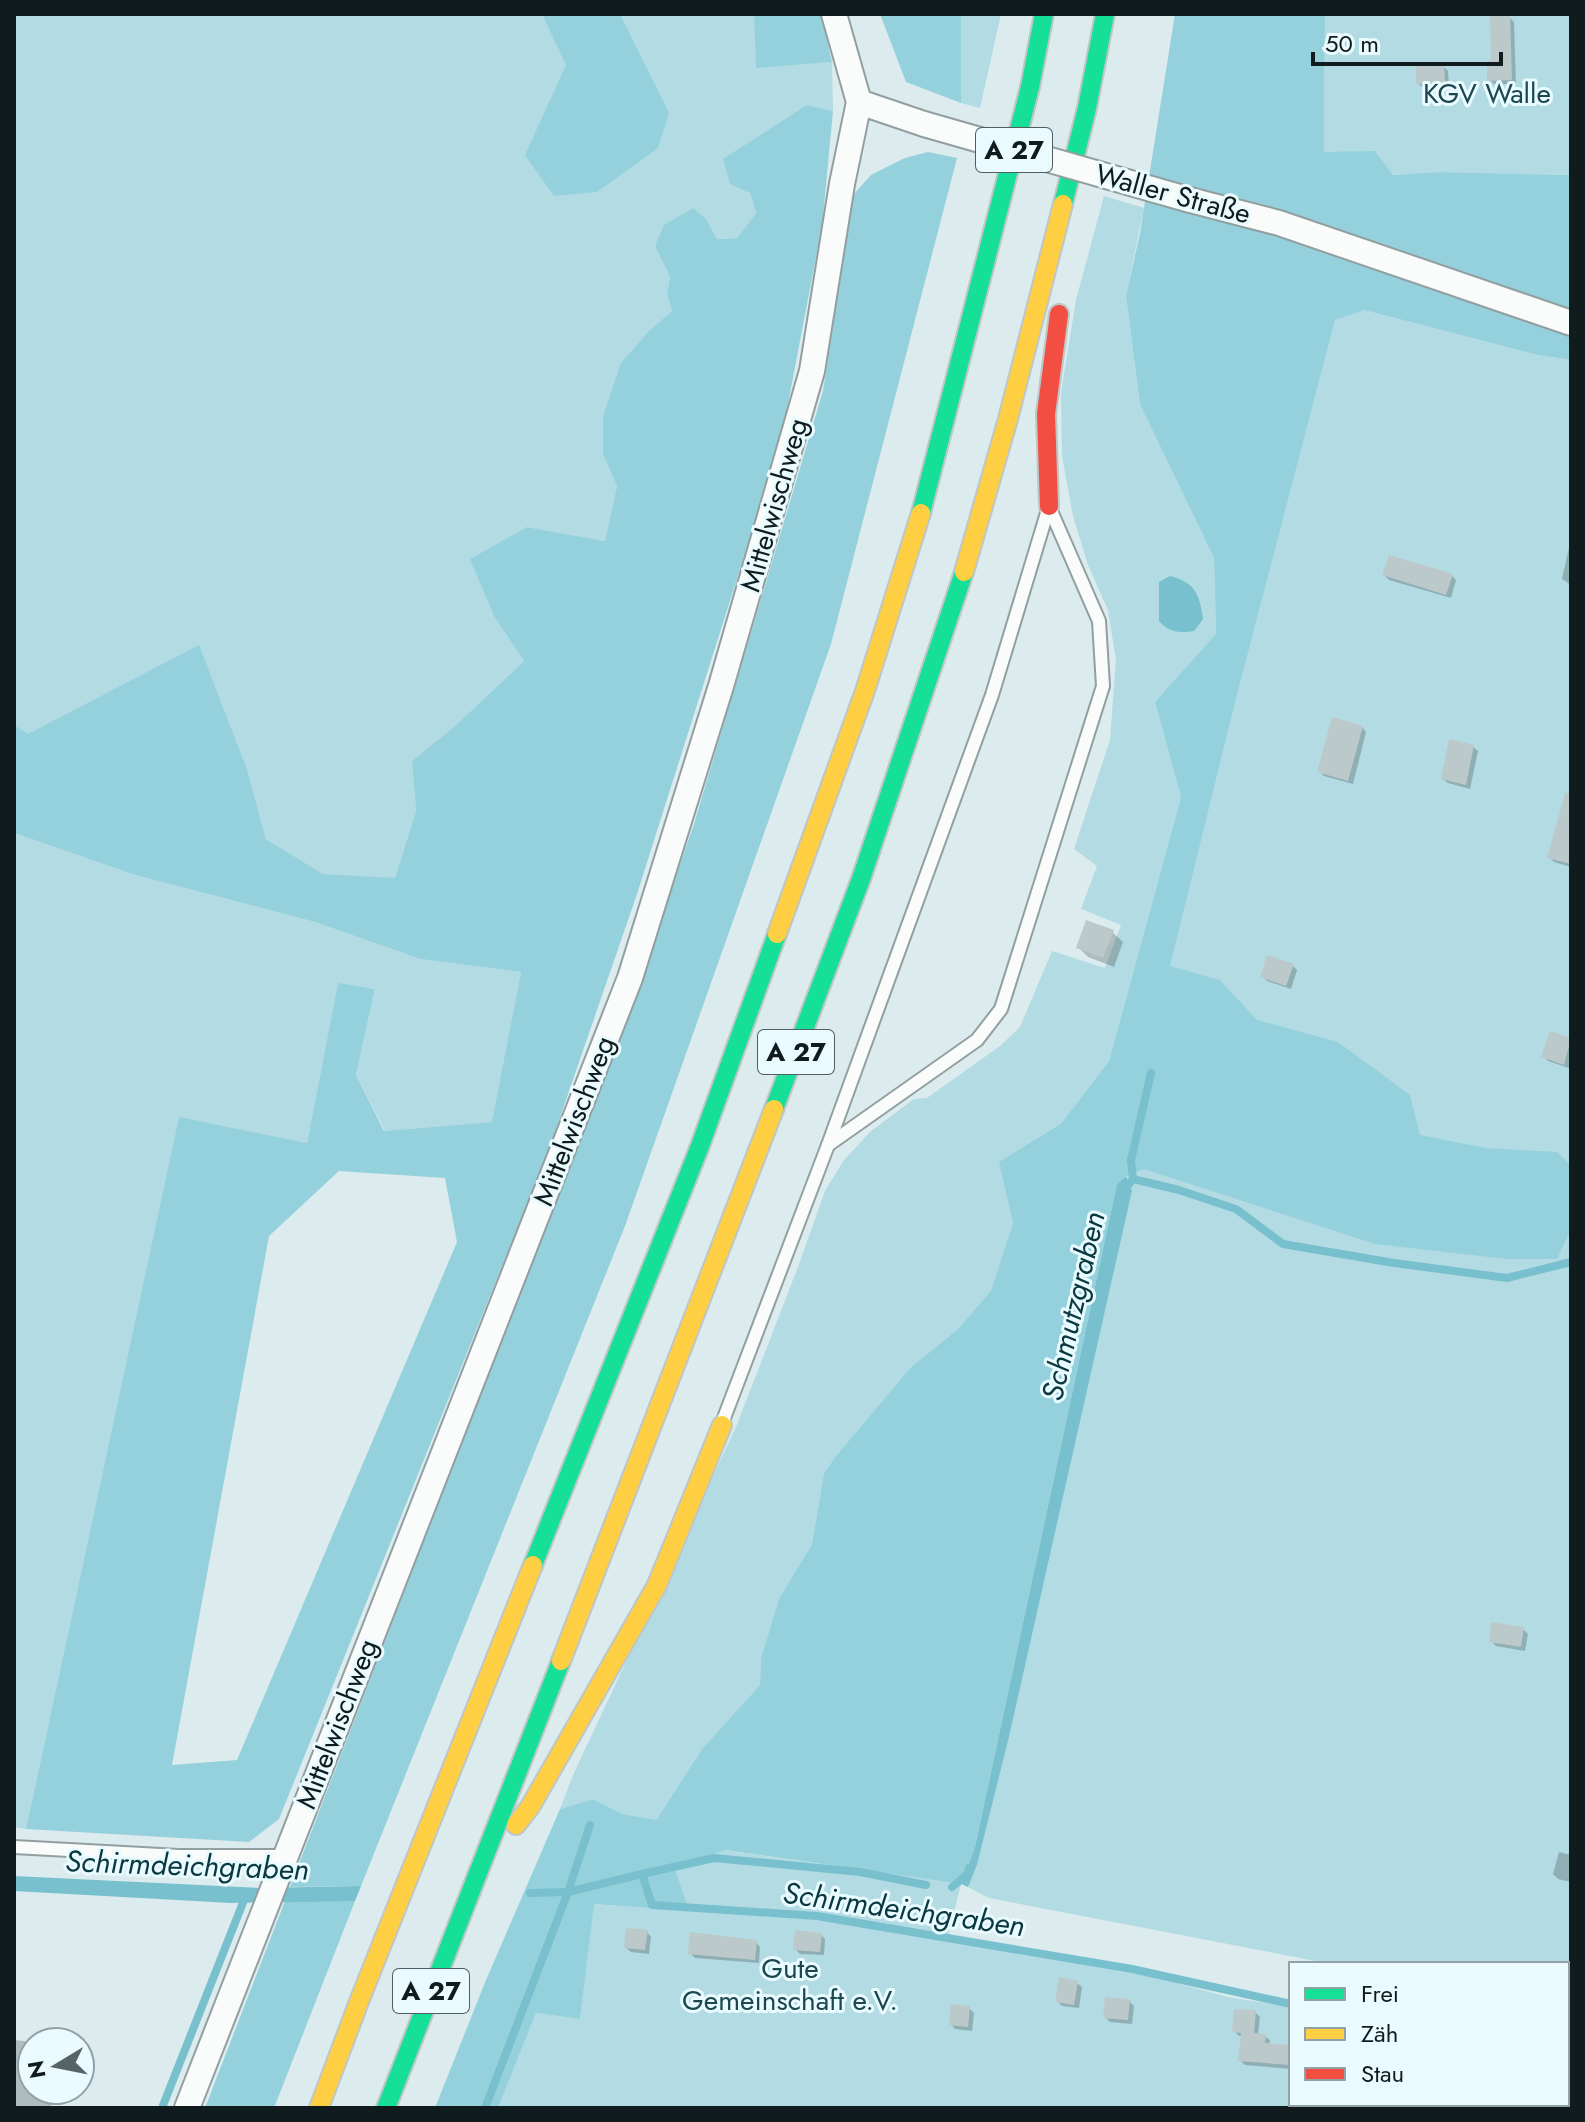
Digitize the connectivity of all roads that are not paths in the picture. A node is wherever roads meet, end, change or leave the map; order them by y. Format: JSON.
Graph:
{"nodes":[{"id":1,"x":834,"y":14,"type":"edge"},
{"id":2,"x":1027,"y":14,"type":"edge"},
{"id":3,"x":1044,"y":14,"type":"edge"},
{"id":4,"x":1105,"y":14,"type":"edge"},
{"id":5,"x":1030,"y":87,"type":"junction"},
{"id":6,"x":859,"y":102,"type":"junction"},
{"id":7,"x":1061,"y":213,"type":"junction"},
{"id":8,"x":1571,"y":323,"type":"edge"},
{"id":9,"x":1049,"y":506,"type":"junction"},
{"id":10,"x":828,"y":1145,"type":"junction"},
{"id":11,"x":722,"y":1425,"type":"joint"},
{"id":12,"x":14,"y":1847,"type":"edge"},
{"id":13,"x":285,"y":1856,"type":"junction"},
{"id":14,"x":477,"y":1873,"type":"junction"},
{"id":15,"x":187,"y":2108,"type":"edge"},
{"id":16,"x":319,"y":2108,"type":"edge"},
{"id":17,"x":386,"y":2108,"type":"edge"}],
"edges":[{"from":1,"to":6,"type":"street"},
{"from":2,"to":5,"type":"highway"},
{"from":3,"to":5,"type":"highway","number":"A 27"},
{"from":4,"to":7,"type":"highway","number":"A 27"},
{"from":5,"to":16,"type":"highway","number":"A 27"},
{"from":6,"to":8,"type":"street","name":"Waller Straße","bridge":true},
{"from":6,"to":13,"type":"street","name":"Mittelwischweg"},
{"from":7,"to":9,"type":"highway"},
{"from":7,"to":14,"type":"highway","number":"A 27"},
{"from":9,"to":10,"type":"lane"},
{"from":9,"to":10,"type":"lane"},
{"from":10,"to":11,"type":"lane"},
{"from":11,"to":14,"type":"highway"},
{"from":12,"to":13,"type":"lane"},
{"from":13,"to":15,"type":"street","name":"Mittelwischweg"},
{"from":14,"to":17,"type":"highway","number":"A 27"}]}
